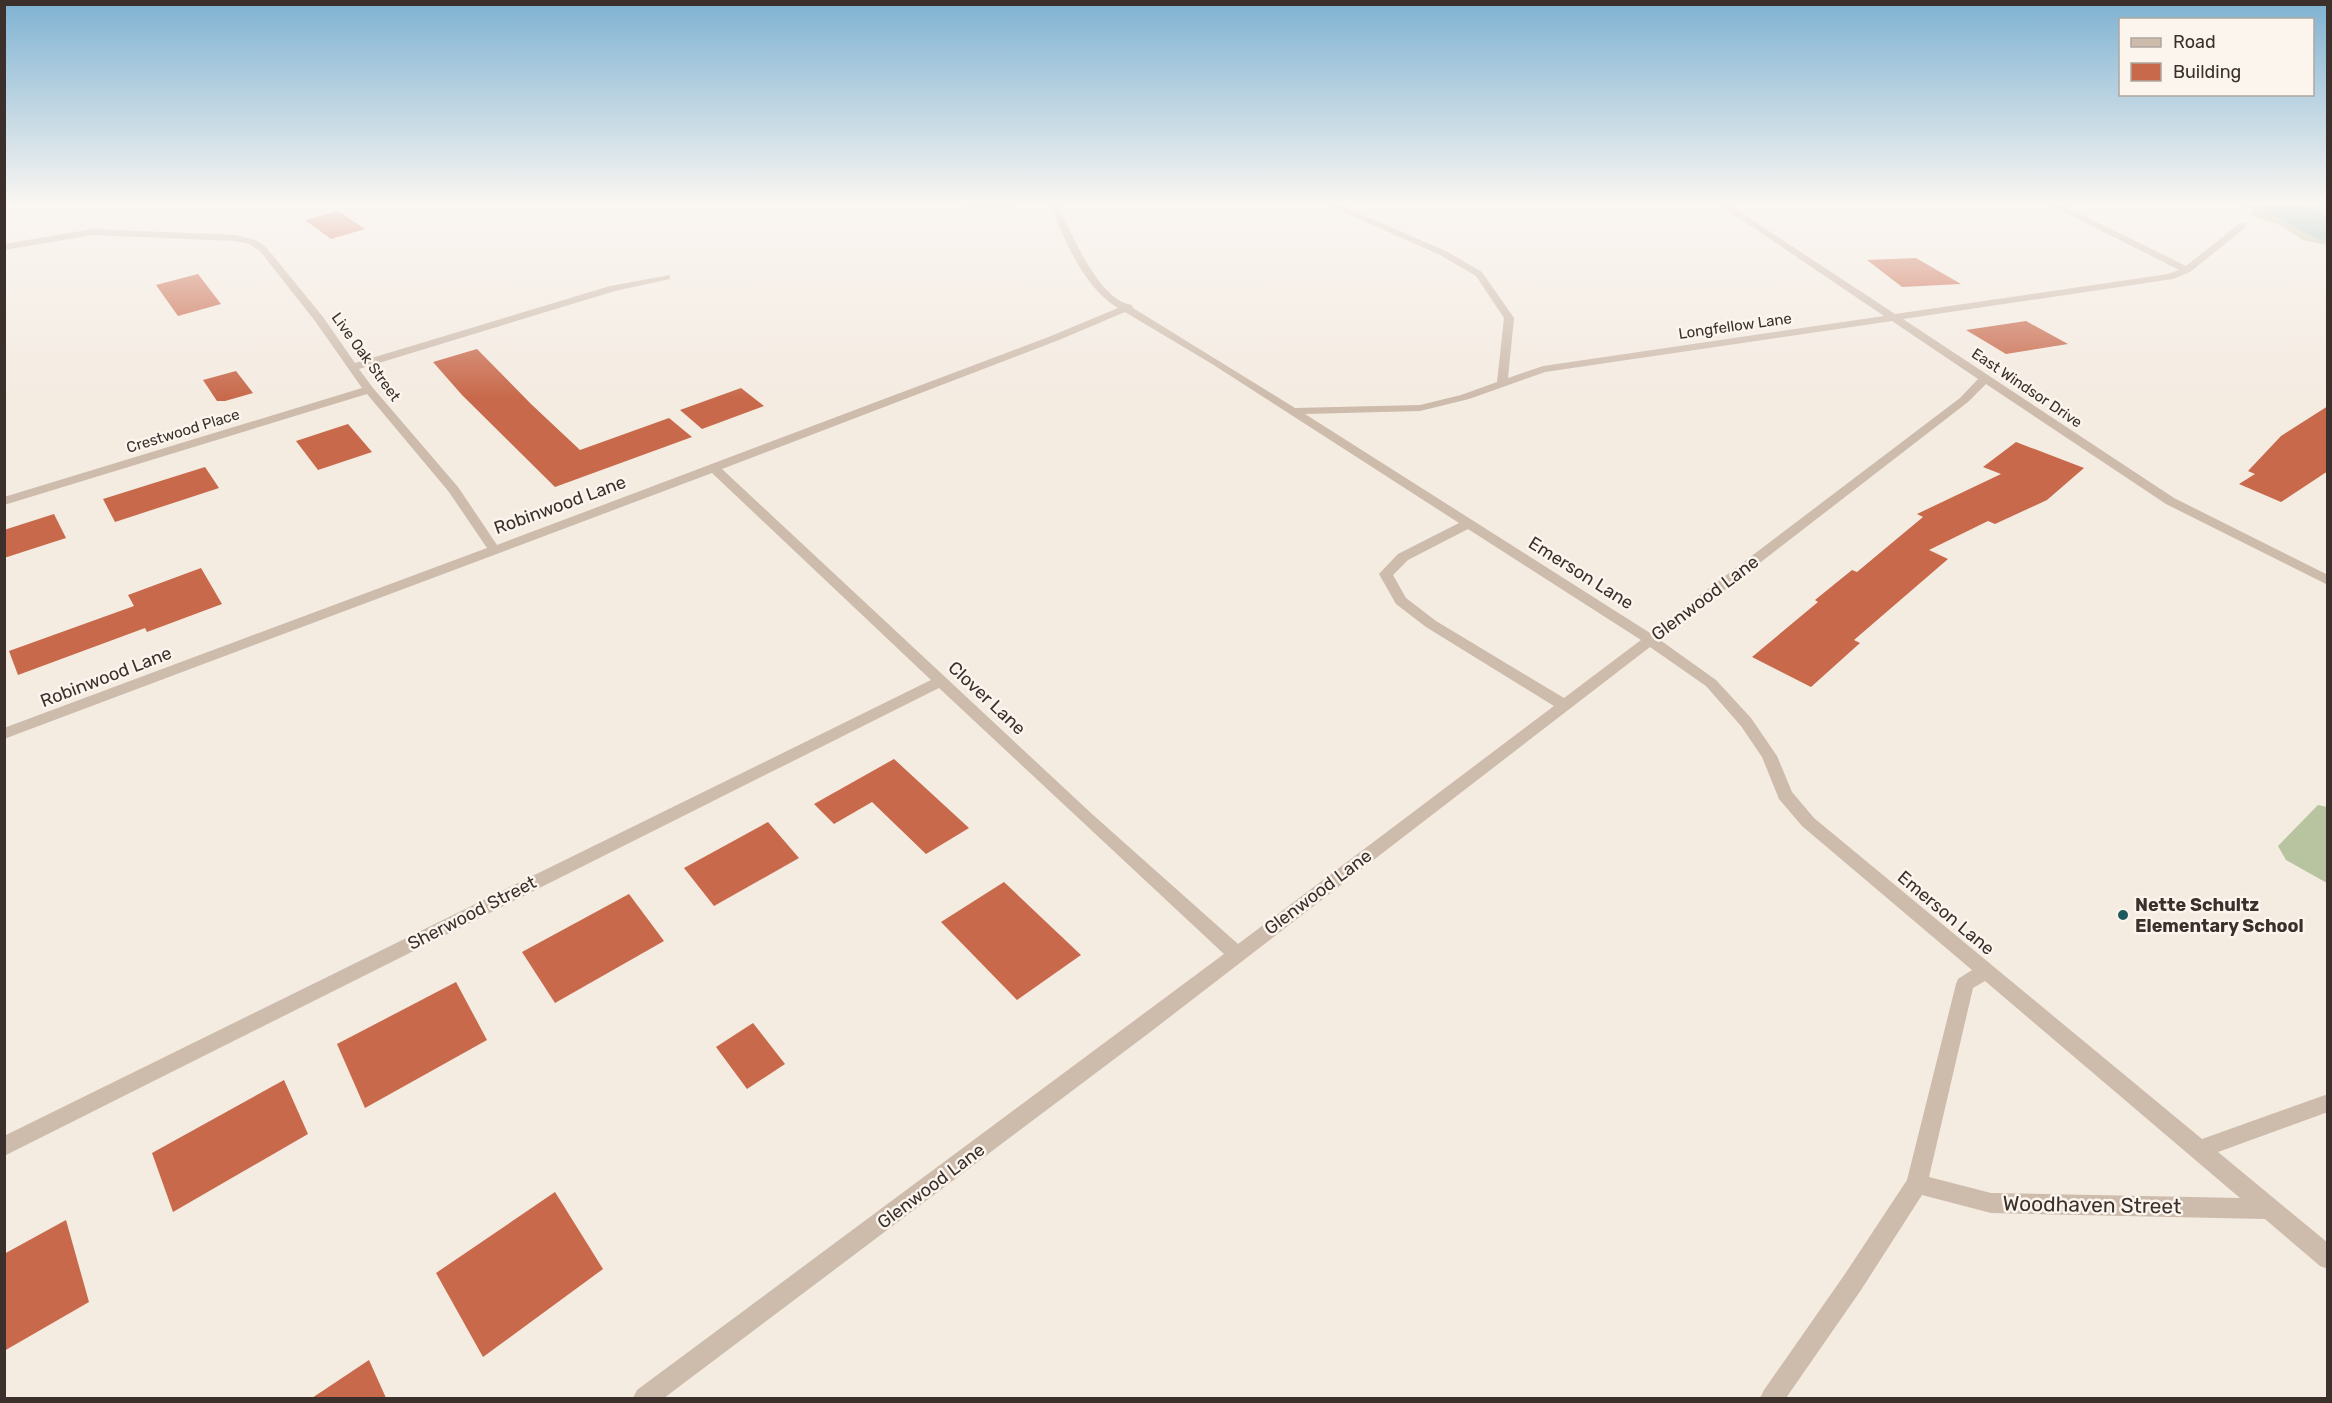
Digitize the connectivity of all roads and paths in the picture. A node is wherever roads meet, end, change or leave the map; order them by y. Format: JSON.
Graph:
{"nodes":[{"id":1,"x":278,"y":267,"type":"edge"},
{"id":2,"x":1085,"y":267,"type":"edge"},
{"id":3,"x":1468,"y":267,"type":"edge"},
{"id":4,"x":1817,"y":267,"type":"edge"},
{"id":5,"x":2182,"y":267,"type":"edge"},
{"id":6,"x":2190,"y":267,"type":"edge"},
{"id":7,"x":2187,"y":270,"type":"junction"},
{"id":8,"x":667,"y":277,"type":"dead end"},
{"id":9,"x":1128,"y":307,"type":"junction"},
{"id":10,"x":1892,"y":317,"type":"junction"},
{"id":11,"x":353,"y":367,"type":"junction"},
{"id":12,"x":1985,"y":378,"type":"junction"},
{"id":13,"x":1502,"y":383,"type":"junction"},
{"id":14,"x":369,"y":390,"type":"junction"},
{"id":15,"x":1290,"y":411,"type":"junction"},
{"id":16,"x":714,"y":468,"type":"junction"},
{"id":17,"x":4,"y":501,"type":"edge"},
{"id":18,"x":1468,"y":524,"type":"junction"},
{"id":19,"x":494,"y":549,"type":"junction"},
{"id":20,"x":2328,"y":581,"type":"edge"},
{"id":21,"x":1650,"y":640,"type":"junction"},
{"id":22,"x":941,"y":681,"type":"junction"},
{"id":23,"x":1564,"y":705,"type":"junction"},
{"id":24,"x":4,"y":734,"type":"edge"},
{"id":25,"x":1236,"y":954,"type":"junction"},
{"id":26,"x":1986,"y":971,"type":"junction"},
{"id":27,"x":2327,"y":1103,"type":"edge"},
{"id":28,"x":4,"y":1147,"type":"edge"},
{"id":29,"x":2198,"y":1150,"type":"junction"},
{"id":30,"x":1917,"y":1184,"type":"junction"},
{"id":31,"x":2269,"y":1209,"type":"junction"},
{"id":32,"x":2328,"y":1258,"type":"edge"},
{"id":33,"x":645,"y":1398,"type":"edge"},
{"id":34,"x":1772,"y":1398,"type":"edge"}],
"edges":[{"from":1,"to":11,"type":"street","name":"Live Oak Street"},
{"from":2,"to":9,"type":"street","name":"Emerson Lane"},
{"from":3,"to":13,"type":"street"},
{"from":4,"to":10,"type":"street","name":"East Windsor Drive"},
{"from":5,"to":7,"type":"street"},
{"from":6,"to":7,"type":"street"},
{"from":7,"to":10,"type":"street","name":"Longfellow Lane"},
{"from":8,"to":11,"type":"street"},
{"from":9,"to":15,"type":"street","name":"Emerson Lane"},
{"from":9,"to":16,"type":"street","name":"Robinwood Lane"},
{"from":10,"to":12,"type":"street","name":"East Windsor Drive"},
{"from":10,"to":13,"type":"street","name":"Longfellow Lane"},
{"from":11,"to":14,"type":"street","name":"Live Oak Street"},
{"from":12,"to":20,"type":"street","name":"East Windsor Drive"},
{"from":12,"to":21,"type":"street","name":"Glenwood Lane"},
{"from":13,"to":15,"type":"street","name":"Longfellow Lane"},
{"from":14,"to":17,"type":"street","name":"Crestwood Place"},
{"from":14,"to":19,"type":"street","name":"Live Oak Street"},
{"from":15,"to":18,"type":"street","name":"Emerson Lane"},
{"from":16,"to":19,"type":"street","name":"Robinwood Lane"},
{"from":16,"to":22,"type":"street","name":"Clover Lane"},
{"from":18,"to":21,"type":"street","name":"Emerson Lane"},
{"from":18,"to":23,"type":"street"},
{"from":19,"to":24,"type":"street","name":"Robinwood Lane"},
{"from":21,"to":23,"type":"street","name":"Glenwood Lane"},
{"from":21,"to":26,"type":"street","name":"Emerson Lane"},
{"from":22,"to":25,"type":"street","name":"Clover Lane"},
{"from":22,"to":28,"type":"street","name":"Sherwood Street"},
{"from":23,"to":25,"type":"street","name":"Glenwood Lane"},
{"from":25,"to":33,"type":"street","name":"Glenwood Lane"},
{"from":26,"to":29,"type":"street","name":"Emerson Lane"},
{"from":26,"to":30,"type":"street"},
{"from":27,"to":29,"type":"street"},
{"from":29,"to":31,"type":"street","name":"Emerson Lane"},
{"from":30,"to":31,"type":"street","name":"Woodhaven Street"},
{"from":30,"to":34,"type":"street"},
{"from":31,"to":32,"type":"street","name":"Emerson Lane"}]}
